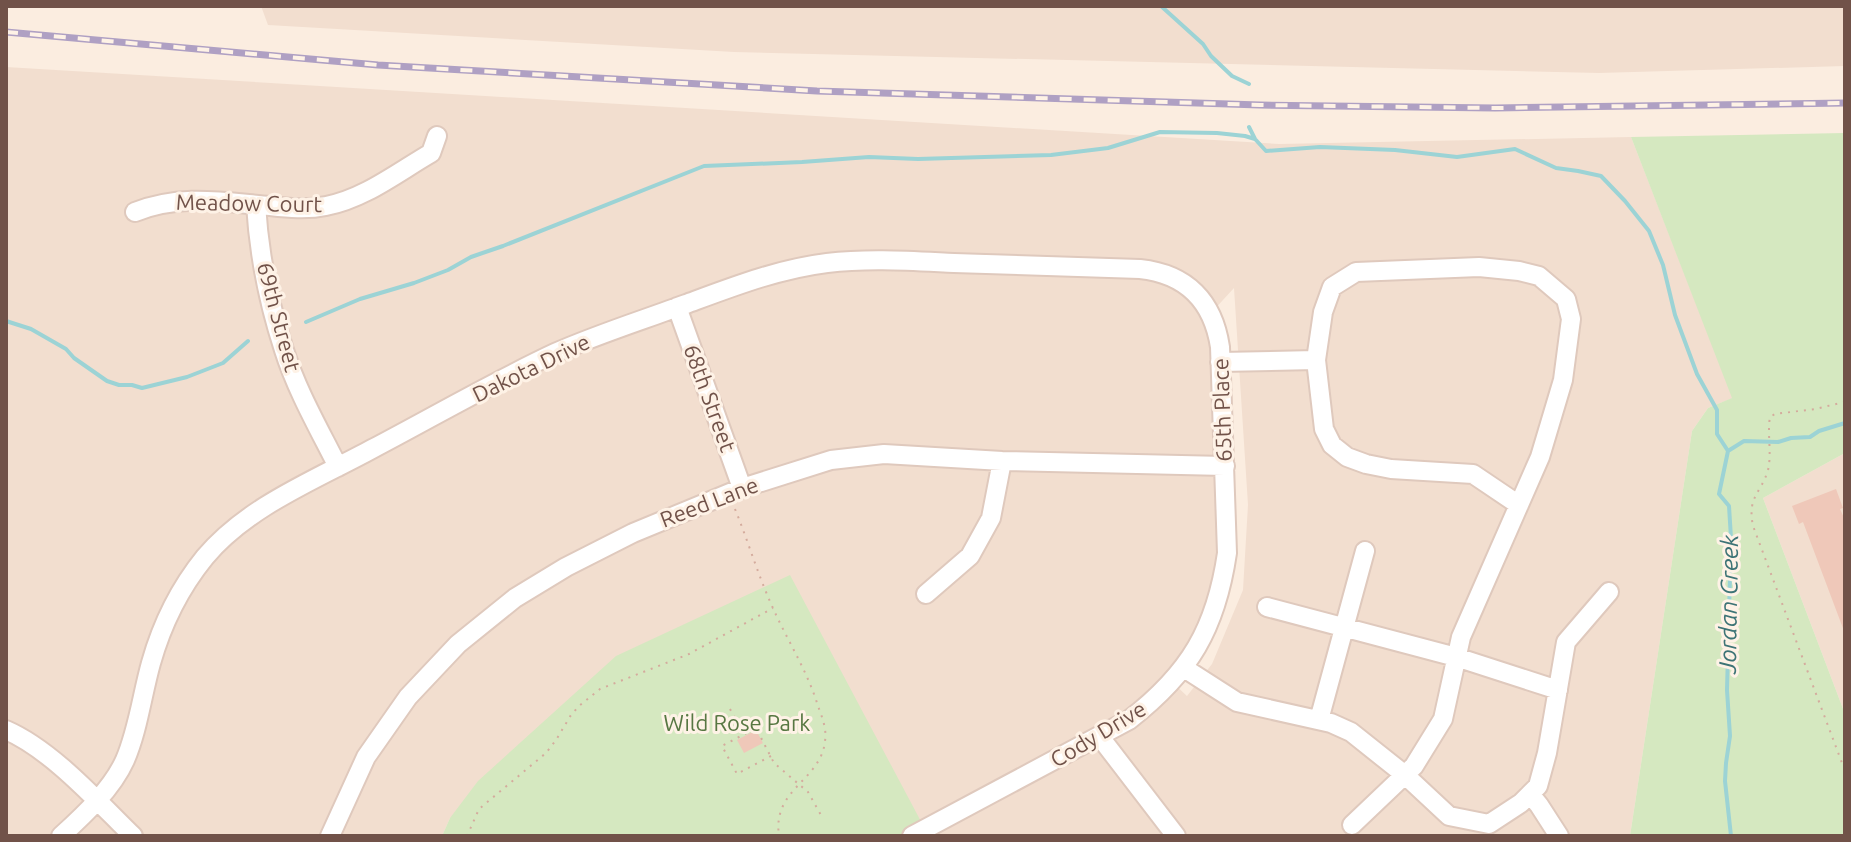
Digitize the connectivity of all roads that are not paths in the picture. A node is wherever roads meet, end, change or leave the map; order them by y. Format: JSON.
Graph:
{"nodes":[{"id":1,"x":437,"y":136,"type":"dead end"},
{"id":2,"x":256,"y":205,"type":"junction"},
{"id":3,"x":135,"y":212,"type":"dead end"},
{"id":4,"x":1201,"y":298,"type":"joint"},
{"id":5,"x":677,"y":307,"type":"junction"},
{"id":6,"x":1316,"y":360,"type":"junction"},
{"id":7,"x":1220,"y":362,"type":"junction"},
{"id":8,"x":1002,"y":461,"type":"junction"},
{"id":9,"x":1225,"y":466,"type":"junction"},
{"id":10,"x":338,"y":467,"type":"junction"},
{"id":11,"x":738,"y":496,"type":"junction"},
{"id":12,"x":1519,"y":505,"type":"junction"},
{"id":13,"x":1227,"y":526,"type":"joint"},
{"id":14,"x":1365,"y":551,"type":"dead end"},
{"id":15,"x":1609,"y":592,"type":"dead end"},
{"id":16,"x":926,"y":594,"type":"dead end"},
{"id":17,"x":1267,"y":607,"type":"dead end"},
{"id":18,"x":1344,"y":627,"type":"junction"},
{"id":19,"x":1456,"y":657,"type":"junction"},
{"id":20,"x":1184,"y":668,"type":"junction"},
{"id":21,"x":1558,"y":690,"type":"junction"},
{"id":22,"x":1319,"y":720,"type":"junction"},
{"id":23,"x":6,"y":730,"type":"edge"},
{"id":24,"x":1100,"y":737,"type":"junction"},
{"id":25,"x":1405,"y":775,"type":"junction"},
{"id":26,"x":1530,"y":794,"type":"junction"},
{"id":27,"x":95,"y":800,"type":"junction"},
{"id":28,"x":1352,"y":825,"type":"dead end"},
{"id":29,"x":61,"y":836,"type":"edge"},
{"id":30,"x":133,"y":836,"type":"edge"},
{"id":31,"x":330,"y":836,"type":"edge"},
{"id":32,"x":912,"y":836,"type":"edge"},
{"id":33,"x":1176,"y":836,"type":"edge"},
{"id":34,"x":1559,"y":836,"type":"edge"}],
"edges":[{"from":1,"to":2,"type":"street","name":"Meadow Court"},
{"from":2,"to":3,"type":"street","name":"Meadow Court"},
{"from":2,"to":10,"type":"street","name":"69th Street"},
{"from":4,"to":5,"type":"street","name":"Dakota Drive"},
{"from":4,"to":7,"type":"street","name":"65th Place"},
{"from":5,"to":10,"type":"street","name":"Dakota Drive"},
{"from":5,"to":11,"type":"street","name":"68th Street"},
{"from":6,"to":7,"type":"street"},
{"from":6,"to":12,"type":"street"},
{"from":6,"to":12,"type":"street"},
{"from":7,"to":9,"type":"street","name":"65th Place"},
{"from":8,"to":9,"type":"street","name":"Reed Lane"},
{"from":8,"to":11,"type":"street","name":"Reed Lane"},
{"from":8,"to":16,"type":"street"},
{"from":9,"to":13,"type":"street","name":"65th Place"},
{"from":10,"to":27,"type":"street","name":"Dakota Drive"},
{"from":11,"to":31,"type":"street","name":"Reed Lane"},
{"from":12,"to":19,"type":"street"},
{"from":13,"to":20,"type":"street","name":"Cody Drive"},
{"from":14,"to":18,"type":"street"},
{"from":15,"to":21,"type":"street"},
{"from":17,"to":18,"type":"street"},
{"from":18,"to":19,"type":"street"},
{"from":18,"to":22,"type":"street"},
{"from":19,"to":21,"type":"street"},
{"from":19,"to":25,"type":"street"},
{"from":20,"to":22,"type":"street"},
{"from":20,"to":24,"type":"street","name":"Cody Drive"},
{"from":21,"to":26,"type":"street"},
{"from":22,"to":25,"type":"street"},
{"from":23,"to":27,"type":"street"},
{"from":24,"to":32,"type":"street","name":"Cody Drive"},
{"from":24,"to":33,"type":"street"},
{"from":25,"to":26,"type":"street"},
{"from":25,"to":28,"type":"street"},
{"from":26,"to":34,"type":"street"},
{"from":27,"to":29,"type":"street","name":"Dakota Drive"},
{"from":27,"to":30,"type":"street"}]}
